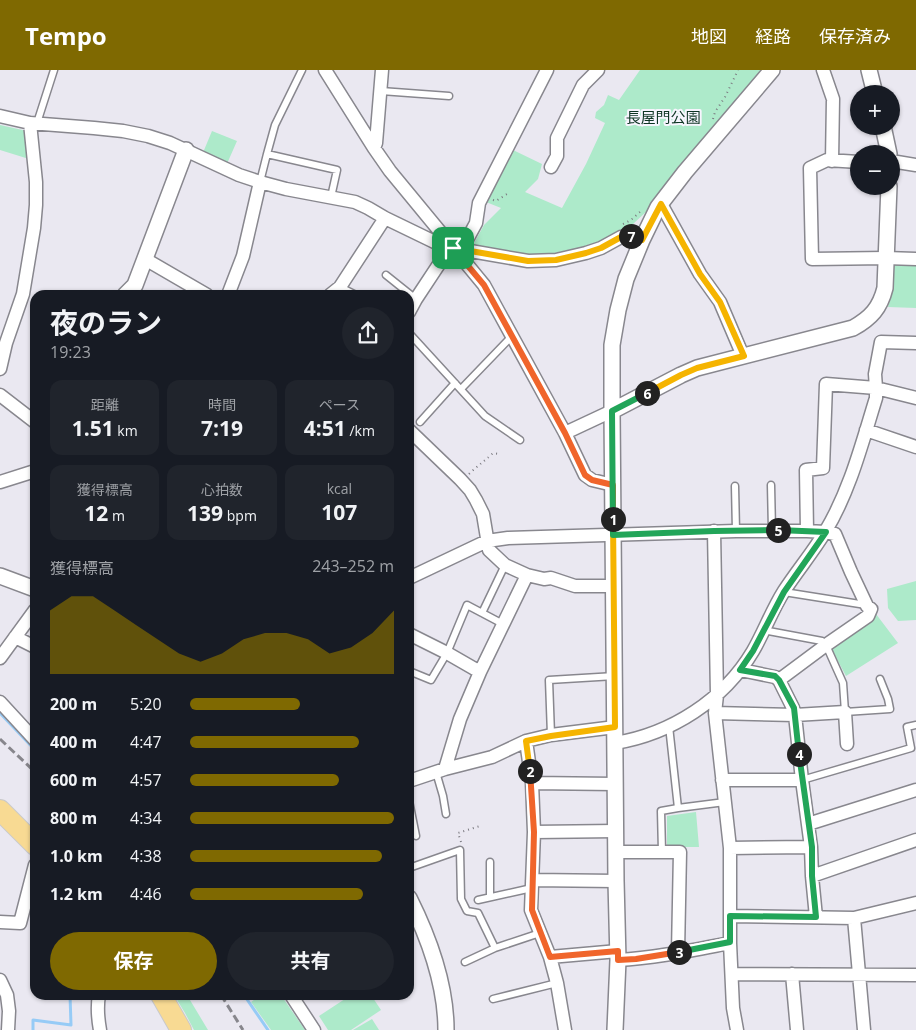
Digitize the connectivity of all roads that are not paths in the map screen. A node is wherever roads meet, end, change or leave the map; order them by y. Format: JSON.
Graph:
{"nodes":[{"id":1,"x":54,"y":70,"type":"edge"},
{"id":2,"x":302,"y":70,"type":"edge"},
{"id":3,"x":325,"y":70,"type":"edge"},
{"id":4,"x":382,"y":70,"type":"edge"},
{"id":5,"x":547,"y":70,"type":"edge"},
{"id":6,"x":598,"y":70,"type":"edge"},
{"id":7,"x":772,"y":70,"type":"edge"},
{"id":8,"x":823,"y":70,"type":"edge"},
{"id":9,"x":868,"y":70,"type":"edge"},
{"id":10,"x":872,"y":85,"type":"edge"},
{"id":11,"x":381,"y":91,"type":"junction"},
{"id":12,"x":450,"y":96,"type":"dead end"},
{"id":13,"x":0,"y":116,"type":"edge"},
{"id":14,"x":33,"y":124,"type":"junction"},
{"id":15,"x":374,"y":148,"type":"junction"},
{"id":16,"x":186,"y":150,"type":"junction"},
{"id":17,"x":266,"y":154,"type":"junction"},
{"id":18,"x":832,"y":161,"type":"junction"},
{"id":19,"x":850,"y":162,"type":"edge"},
{"id":20,"x":900,"y":162,"type":"edge"},
{"id":21,"x":916,"y":165,"type":"edge"},
{"id":22,"x":551,"y":167,"type":"dead end"},
{"id":23,"x":260,"y":182,"type":"junction"},
{"id":24,"x":889,"y":195,"type":"edge"},
{"id":25,"x":331,"y":197,"type":"junction"},
{"id":26,"x":653,"y":205,"type":"junction"},
{"id":27,"x":385,"y":218,"type":"junction"},
{"id":28,"x":642,"y":240,"type":"junction"},
{"id":29,"x":455,"y":248,"type":"junction"},
{"id":30,"x":886,"y":258,"type":"junction"},
{"id":31,"x":145,"y":259,"type":"junction"},
{"id":32,"x":916,"y":259,"type":"edge"},
{"id":33,"x":386,"y":275,"type":"dead end"},
{"id":34,"x":340,"y":287,"type":"junction"},
{"id":35,"x":130,"y":290,"type":"edge"},
{"id":36,"x":198,"y":290,"type":"edge"},
{"id":37,"x":230,"y":290,"type":"edge"},
{"id":38,"x":336,"y":290,"type":"edge"},
{"id":39,"x":346,"y":290,"type":"edge"},
{"id":40,"x":405,"y":290,"type":"edge"},
{"id":41,"x":29,"y":295,"type":"edge"},
{"id":42,"x":416,"y":299,"type":"joint"},
{"id":43,"x":414,"y":303,"type":"edge"},
{"id":44,"x":512,"y":336,"type":"junction"},
{"id":45,"x":414,"y":338,"type":"edge"},
{"id":46,"x":916,"y":343,"type":"edge"},
{"id":47,"x":744,"y":356,"type":"junction"},
{"id":48,"x":0,"y":369,"type":"edge"},
{"id":49,"x":455,"y":383,"type":"junction"},
{"id":50,"x":876,"y":388,"type":"junction"},
{"id":51,"x":461,"y":389,"type":"junction"},
{"id":52,"x":0,"y":395,"type":"edge"},
{"id":53,"x":916,"y":398,"type":"edge"},
{"id":54,"x":612,"y":411,"type":"junction"},
{"id":55,"x":30,"y":418,"type":"edge"},
{"id":56,"x":420,"y":422,"type":"dead end"},
{"id":57,"x":866,"y":430,"type":"junction"},
{"id":58,"x":565,"y":433,"type":"junction"},
{"id":59,"x":414,"y":435,"type":"edge"},
{"id":60,"x":520,"y":440,"type":"dead end"},
{"id":61,"x":916,"y":447,"type":"edge"},
{"id":62,"x":30,"y":473,"type":"edge"},
{"id":63,"x":0,"y":482,"type":"edge"},
{"id":64,"x":771,"y":484,"type":"dead end"},
{"id":65,"x":613,"y":485,"type":"junction"},
{"id":66,"x":735,"y":486,"type":"dead end"},
{"id":67,"x":772,"y":530,"type":"junction"},
{"id":68,"x":714,"y":531,"type":"junction"},
{"id":69,"x":736,"y":531,"type":"junction"},
{"id":70,"x":807,"y":531,"type":"junction"},
{"id":71,"x":826,"y":532,"type":"junction"},
{"id":72,"x":613,"y":535,"type":"junction"},
{"id":73,"x":487,"y":541,"type":"junction"},
{"id":74,"x":505,"y":565,"type":"junction"},
{"id":75,"x":527,"y":575,"type":"junction"},
{"id":76,"x":0,"y":576,"type":"edge"},
{"id":77,"x":414,"y":576,"type":"edge"},
{"id":78,"x":614,"y":586,"type":"junction"},
{"id":79,"x":30,"y":588,"type":"edge"},
{"id":80,"x":784,"y":592,"type":"junction"},
{"id":81,"x":867,"y":606,"type":"junction"},
{"id":82,"x":482,"y":613,"type":"junction"},
{"id":83,"x":30,"y":617,"type":"edge"},
{"id":84,"x":503,"y":624,"type":"junction"},
{"id":85,"x":763,"y":630,"type":"junction"},
{"id":86,"x":414,"y":636,"type":"edge"},
{"id":87,"x":15,"y":637,"type":"junction"},
{"id":88,"x":30,"y":644,"type":"edge"},
{"id":89,"x":826,"y":645,"type":"junction"},
{"id":90,"x":447,"y":653,"type":"junction"},
{"id":91,"x":0,"y":658,"type":"edge"},
{"id":92,"x":740,"y":670,"type":"junction"},
{"id":93,"x":480,"y":672,"type":"junction"},
{"id":94,"x":414,"y":673,"type":"edge"},
{"id":95,"x":615,"y":676,"type":"junction"},
{"id":96,"x":880,"y":679,"type":"dead end"},
{"id":97,"x":779,"y":680,"type":"junction"},
{"id":98,"x":717,"y":695,"type":"junction"},
{"id":99,"x":0,"y":702,"type":"edge"},
{"id":100,"x":845,"y":712,"type":"junction"},
{"id":101,"x":715,"y":713,"type":"junction"},
{"id":102,"x":795,"y":715,"type":"junction"},
{"id":103,"x":916,"y":725,"type":"edge"},
{"id":104,"x":669,"y":726,"type":"junction"},
{"id":105,"x":615,"y":727,"type":"junction"},
{"id":106,"x":30,"y":731,"type":"edge"},
{"id":107,"x":551,"y":736,"type":"junction"},
{"id":108,"x":526,"y":741,"type":"junction"},
{"id":109,"x":615,"y":743,"type":"junction"},
{"id":110,"x":847,"y":744,"type":"dead end"},
{"id":111,"x":441,"y":771,"type":"junction"},
{"id":112,"x":414,"y":779,"type":"edge"},
{"id":113,"x":722,"y":780,"type":"junction"},
{"id":114,"x":802,"y":780,"type":"junction"},
{"id":115,"x":532,"y":783,"type":"junction"},
{"id":116,"x":615,"y":784,"type":"junction"},
{"id":117,"x":916,"y":790,"type":"edge"},
{"id":118,"x":725,"y":802,"type":"junction"},
{"id":119,"x":678,"y":808,"type":"junction"},
{"id":120,"x":0,"y":810,"type":"edge"},
{"id":121,"x":446,"y":814,"type":"dead end"},
{"id":122,"x":808,"y":824,"type":"junction"},
{"id":123,"x":414,"y":826,"type":"edge"},
{"id":124,"x":616,"y":831,"type":"junction"},
{"id":125,"x":534,"y":832,"type":"junction"},
{"id":126,"x":416,"y":836,"type":"dead end"},
{"id":127,"x":30,"y":840,"type":"edge"},
{"id":128,"x":916,"y":840,"type":"edge"},
{"id":129,"x":812,"y":847,"type":"junction"},
{"id":130,"x":730,"y":848,"type":"junction"},
{"id":131,"x":616,"y":852,"type":"junction"},
{"id":132,"x":662,"y":852,"type":"junction"},
{"id":133,"x":490,"y":862,"type":"dead end"},
{"id":134,"x":414,"y":866,"type":"edge"},
{"id":135,"x":812,"y":876,"type":"junction"},
{"id":136,"x":616,"y":881,"type":"junction"},
{"id":137,"x":30,"y":884,"type":"edge"},
{"id":138,"x":532,"y":884,"type":"junction"},
{"id":139,"x":490,"y":897,"type":"junction"},
{"id":140,"x":478,"y":900,"type":"dead end"},
{"id":141,"x":916,"y":903,"type":"edge"},
{"id":142,"x":414,"y":908,"type":"edge"},
{"id":143,"x":730,"y":916,"type":"junction"},
{"id":144,"x":816,"y":917,"type":"junction"},
{"id":145,"x":854,"y":918,"type":"junction"},
{"id":146,"x":0,"y":922,"type":"edge"},
{"id":147,"x":540,"y":933,"type":"junction"},
{"id":148,"x":730,"y":942,"type":"junction"},
{"id":149,"x":495,"y":948,"type":"junction"},
{"id":150,"x":678,"y":952,"type":"junction"},
{"id":151,"x":618,"y":956,"type":"junction"},
{"id":152,"x":550,"y":957,"type":"junction"},
{"id":153,"x":465,"y":962,"type":"dead end"},
{"id":154,"x":732,"y":974,"type":"junction"},
{"id":155,"x":792,"y":974,"type":"junction"},
{"id":156,"x":858,"y":975,"type":"junction"},
{"id":157,"x":916,"y":975,"type":"edge"},
{"id":158,"x":0,"y":980,"type":"edge"},
{"id":159,"x":557,"y":983,"type":"junction"},
{"id":160,"x":493,"y":999,"type":"dead end"},
{"id":161,"x":98,"y":1000,"type":"edge"},
{"id":162,"x":163,"y":1000,"type":"edge"},
{"id":163,"x":294,"y":1000,"type":"edge"},
{"id":164,"x":177,"y":1028,"type":"edge"},
{"id":165,"x":8,"y":1030,"type":"edge"},
{"id":166,"x":100,"y":1030,"type":"edge"},
{"id":167,"x":314,"y":1030,"type":"edge"},
{"id":168,"x":446,"y":1030,"type":"edge"},
{"id":169,"x":565,"y":1030,"type":"edge"},
{"id":170,"x":615,"y":1030,"type":"edge"},
{"id":171,"x":737,"y":1030,"type":"edge"},
{"id":172,"x":797,"y":1030,"type":"edge"},
{"id":173,"x":864,"y":1030,"type":"edge"}],
"edges":[{"from":1,"to":14,"type":"lane"},
{"from":2,"to":17,"type":"lane"},
{"from":3,"to":15,"type":"street"},
{"from":4,"to":11,"type":"street"},
{"from":5,"to":29,"type":"street"},
{"from":6,"to":22,"type":"street"},
{"from":7,"to":26,"type":"street"},
{"from":8,"to":18,"type":"street"},
{"from":9,"to":10,"type":"street"},
{"from":11,"to":12,"type":"lane"},
{"from":11,"to":15,"type":"street"},
{"from":13,"to":14,"type":"street"},
{"from":14,"to":16,"type":"street"},
{"from":14,"to":41,"type":"street"},
{"from":15,"to":29,"type":"street"},
{"from":16,"to":23,"type":"street"},
{"from":16,"to":31,"type":"street"},
{"from":17,"to":23,"type":"lane"},
{"from":17,"to":25,"type":"lane"},
{"from":18,"to":19,"type":"street"},
{"from":18,"to":30,"type":"street"},
{"from":20,"to":21,"type":"street"},
{"from":23,"to":25,"type":"street"},
{"from":23,"to":37,"type":"street"},
{"from":24,"to":30,"type":"street"},
{"from":25,"to":27,"type":"street"},
{"from":26,"to":28,"type":"street"},
{"from":26,"to":47,"type":"street"},
{"from":27,"to":29,"type":"street"},
{"from":27,"to":34,"type":"street"},
{"from":28,"to":29,"type":"street"},
{"from":28,"to":54,"type":"street"},
{"from":29,"to":42,"type":"street"},
{"from":29,"to":44,"type":"street"},
{"from":30,"to":32,"type":"street"},
{"from":30,"to":47,"type":"street"},
{"from":31,"to":35,"type":"street"},
{"from":31,"to":36,"type":"street"},
{"from":33,"to":40,"type":"lane"},
{"from":34,"to":38,"type":"street"},
{"from":34,"to":39,"type":"lane"},
{"from":41,"to":48,"type":"street"},
{"from":42,"to":43,"type":"street"},
{"from":44,"to":51,"type":"lane"},
{"from":44,"to":58,"type":"street"},
{"from":45,"to":49,"type":"lane"},
{"from":46,"to":50,"type":"street"},
{"from":47,"to":54,"type":"street"},
{"from":49,"to":51,"type":"lane"},
{"from":49,"to":56,"type":"lane"},
{"from":50,"to":53,"type":"street"},
{"from":50,"to":57,"type":"street"},
{"from":50,"to":70,"type":"street"},
{"from":51,"to":60,"type":"lane"},
{"from":52,"to":55,"type":"street"},
{"from":54,"to":58,"type":"street"},
{"from":54,"to":65,"type":"street"},
{"from":57,"to":61,"type":"street"},
{"from":57,"to":71,"type":"street"},
{"from":58,"to":65,"type":"street"},
{"from":59,"to":73,"type":"street"},
{"from":62,"to":63,"type":"street"},
{"from":64,"to":67,"type":"lane"},
{"from":65,"to":72,"type":"street"},
{"from":66,"to":69,"type":"lane"},
{"from":67,"to":69,"type":"street"},
{"from":67,"to":70,"type":"street"},
{"from":68,"to":69,"type":"street"},
{"from":68,"to":72,"type":"street"},
{"from":68,"to":98,"type":"street"},
{"from":70,"to":71,"type":"street"},
{"from":71,"to":80,"type":"street"},
{"from":71,"to":81,"type":"street"},
{"from":72,"to":73,"type":"street"},
{"from":72,"to":78,"type":"street"},
{"from":73,"to":74,"type":"street"},
{"from":73,"to":77,"type":"street"},
{"from":74,"to":75,"type":"street"},
{"from":74,"to":82,"type":"lane"},
{"from":75,"to":78,"type":"street"},
{"from":75,"to":84,"type":"street"},
{"from":76,"to":79,"type":"street"},
{"from":78,"to":95,"type":"street"},
{"from":80,"to":81,"type":"lane"},
{"from":80,"to":85,"type":"street"},
{"from":81,"to":89,"type":"street"},
{"from":82,"to":84,"type":"lane"},
{"from":82,"to":90,"type":"lane"},
{"from":83,"to":87,"type":"street"},
{"from":84,"to":93,"type":"street"},
{"from":85,"to":89,"type":"lane"},
{"from":85,"to":92,"type":"street"},
{"from":86,"to":90,"type":"street"},
{"from":87,"to":88,"type":"street"},
{"from":87,"to":91,"type":"street"},
{"from":89,"to":97,"type":"street"},
{"from":89,"to":100,"type":"lane"},
{"from":90,"to":93,"type":"street"},
{"from":90,"to":94,"type":"lane"},
{"from":92,"to":97,"type":"street"},
{"from":92,"to":98,"type":"street"},
{"from":93,"to":111,"type":"street"},
{"from":95,"to":105,"type":"street"},
{"from":95,"to":107,"type":"lane"},
{"from":96,"to":100,"type":"lane"},
{"from":97,"to":102,"type":"street"},
{"from":98,"to":101,"type":"street"},
{"from":98,"to":104,"type":"street"},
{"from":99,"to":106,"type":"street"},
{"from":100,"to":102,"type":"street"},
{"from":100,"to":110,"type":"street"},
{"from":101,"to":102,"type":"street"},
{"from":101,"to":113,"type":"street"},
{"from":102,"to":114,"type":"street"},
{"from":103,"to":114,"type":"lane"},
{"from":104,"to":109,"type":"street"},
{"from":104,"to":119,"type":"lane"},
{"from":105,"to":107,"type":"street"},
{"from":105,"to":109,"type":"street"},
{"from":107,"to":108,"type":"street"},
{"from":108,"to":111,"type":"street"},
{"from":108,"to":115,"type":"street"},
{"from":109,"to":116,"type":"street"},
{"from":111,"to":112,"type":"street"},
{"from":111,"to":121,"type":"lane"},
{"from":113,"to":114,"type":"street"},
{"from":113,"to":118,"type":"street"},
{"from":114,"to":122,"type":"street"},
{"from":115,"to":116,"type":"street"},
{"from":115,"to":125,"type":"street"},
{"from":116,"to":124,"type":"street"},
{"from":117,"to":122,"type":"street"},
{"from":118,"to":119,"type":"lane"},
{"from":118,"to":130,"type":"street"},
{"from":119,"to":132,"type":"lane"},
{"from":120,"to":127,"type":"main road"},
{"from":122,"to":129,"type":"street"},
{"from":123,"to":126,"type":"lane"},
{"from":124,"to":125,"type":"street"},
{"from":124,"to":131,"type":"street"},
{"from":125,"to":138,"type":"street"},
{"from":128,"to":135,"type":"street"},
{"from":129,"to":130,"type":"street"},
{"from":129,"to":135,"type":"street"},
{"from":130,"to":143,"type":"street"},
{"from":131,"to":132,"type":"street"},
{"from":131,"to":136,"type":"street"},
{"from":132,"to":150,"type":"street"},
{"from":133,"to":139,"type":"lane"},
{"from":134,"to":149,"type":"lane"},
{"from":135,"to":144,"type":"street"},
{"from":136,"to":138,"type":"street"},
{"from":136,"to":151,"type":"street"},
{"from":137,"to":146,"type":"street"},
{"from":138,"to":139,"type":"lane"},
{"from":138,"to":147,"type":"street"},
{"from":139,"to":140,"type":"lane"},
{"from":141,"to":145,"type":"street"},
{"from":142,"to":168,"type":"street"},
{"from":143,"to":144,"type":"street"},
{"from":143,"to":148,"type":"street"},
{"from":144,"to":145,"type":"street"},
{"from":145,"to":156,"type":"street"},
{"from":147,"to":149,"type":"lane"},
{"from":147,"to":152,"type":"street"},
{"from":148,"to":150,"type":"street"},
{"from":148,"to":154,"type":"street"},
{"from":149,"to":153,"type":"lane"},
{"from":150,"to":151,"type":"street"},
{"from":151,"to":152,"type":"street"},
{"from":151,"to":170,"type":"street"},
{"from":152,"to":159,"type":"street"},
{"from":154,"to":155,"type":"street"},
{"from":154,"to":171,"type":"street"},
{"from":155,"to":156,"type":"street"},
{"from":155,"to":172,"type":"street"},
{"from":156,"to":157,"type":"street"},
{"from":156,"to":173,"type":"street"},
{"from":158,"to":165,"type":"street"},
{"from":159,"to":160,"type":"lane"},
{"from":159,"to":169,"type":"street"},
{"from":161,"to":166,"type":"street"},
{"from":162,"to":164,"type":"main road"},
{"from":163,"to":167,"type":"street"}]}
